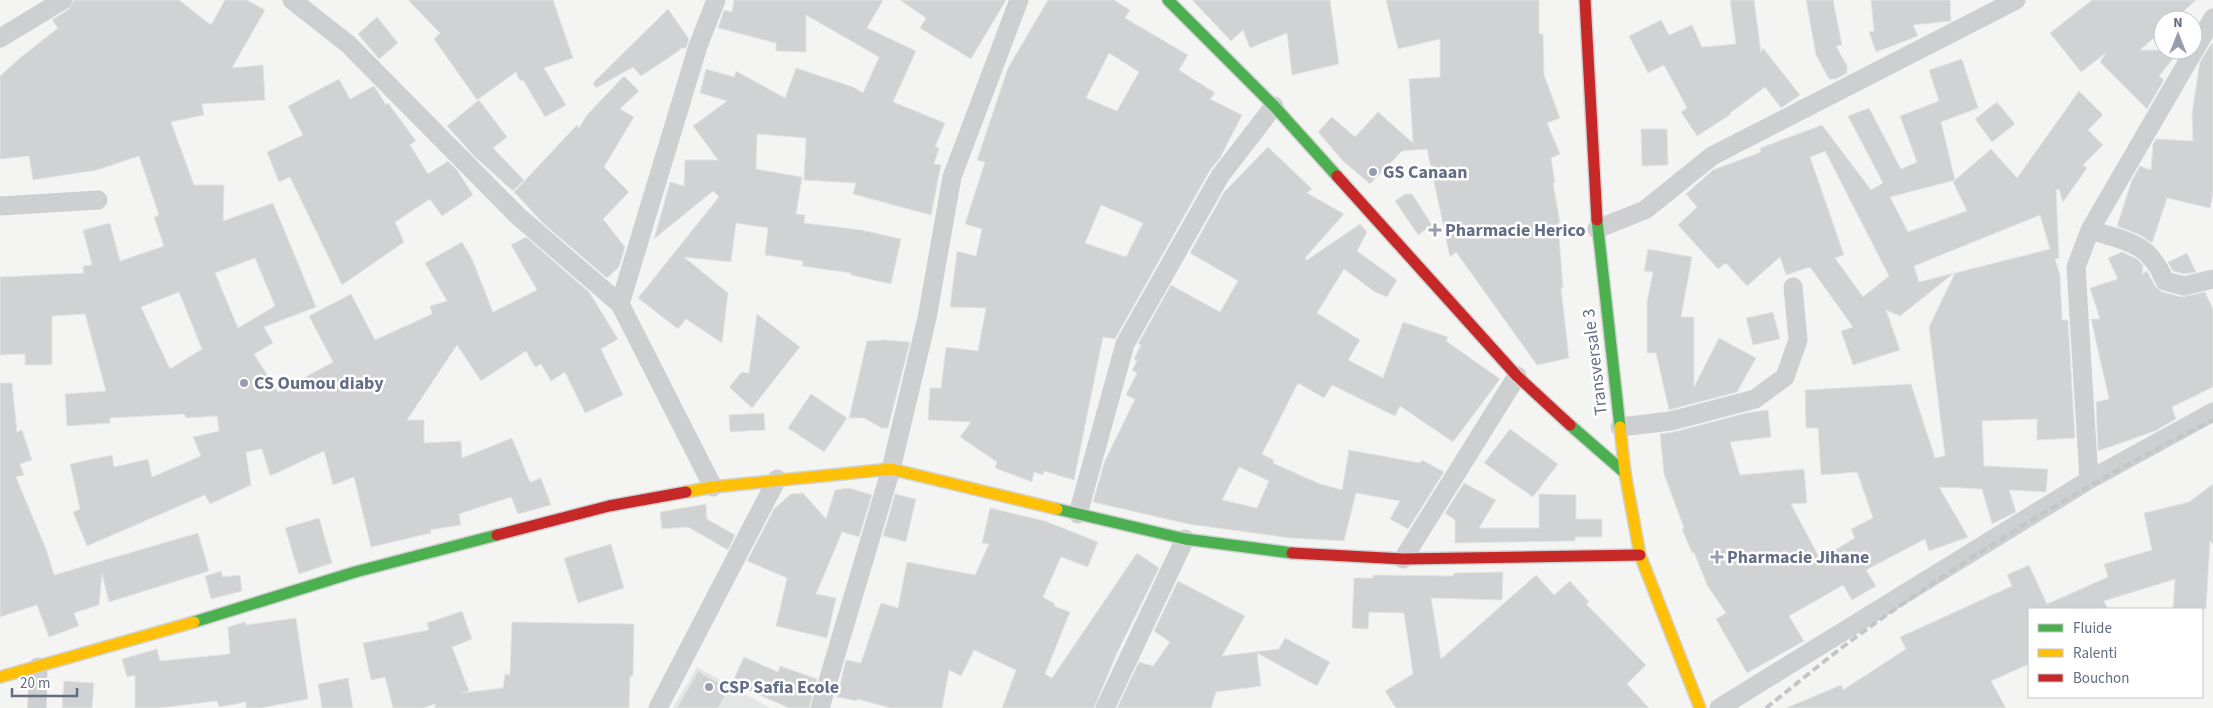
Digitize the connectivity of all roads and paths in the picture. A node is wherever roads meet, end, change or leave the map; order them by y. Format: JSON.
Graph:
{"nodes":[{"id":1,"x":63,"y":0,"type":"edge"},
{"id":2,"x":292,"y":0,"type":"edge"},
{"id":3,"x":716,"y":0,"type":"edge"},
{"id":4,"x":1019,"y":0,"type":"edge"},
{"id":5,"x":1168,"y":0,"type":"edge"},
{"id":6,"x":1585,"y":0,"type":"edge"},
{"id":7,"x":2016,"y":0,"type":"edge"},
{"id":8,"x":2213,"y":18,"type":"edge"},
{"id":9,"x":0,"y":38,"type":"edge"},
{"id":10,"x":1274,"y":106,"type":"junction"},
{"id":11,"x":98,"y":200,"type":"dead end"},
{"id":12,"x":0,"y":206,"type":"edge"},
{"id":13,"x":1597,"y":229,"type":"junction"},
{"id":14,"x":2090,"y":230,"type":"junction"},
{"id":15,"x":2213,"y":279,"type":"edge"},
{"id":16,"x":1794,"y":287,"type":"dead end"},
{"id":17,"x":620,"y":304,"type":"junction"},
{"id":18,"x":1517,"y":376,"type":"junction"},
{"id":19,"x":2213,"y":412,"type":"edge"},
{"id":20,"x":1620,"y":427,"type":"junction"},
{"id":21,"x":891,"y":468,"type":"junction"},
{"id":22,"x":1625,"y":473,"type":"junction"},
{"id":23,"x":777,"y":479,"type":"junction"},
{"id":24,"x":2089,"y":480,"type":"junction"},
{"id":25,"x":713,"y":487,"type":"junction"},
{"id":26,"x":1078,"y":514,"type":"junction"},
{"id":27,"x":1185,"y":539,"type":"junction"},
{"id":28,"x":1640,"y":555,"type":"junction"},
{"id":29,"x":1403,"y":559,"type":"junction"},
{"id":30,"x":38,"y":667,"type":"junction"},
{"id":31,"x":0,"y":677,"type":"edge"},
{"id":32,"x":37,"y":708,"type":"edge"},
{"id":33,"x":658,"y":708,"type":"edge"},
{"id":34,"x":820,"y":708,"type":"edge"},
{"id":35,"x":1105,"y":708,"type":"edge"},
{"id":36,"x":1700,"y":708,"type":"edge"},
{"id":37,"x":1719,"y":708,"type":"edge"}],
"edges":[{"from":1,"to":9,"type":"street"},
{"from":2,"to":17,"type":"street"},
{"from":3,"to":17,"type":"street"},
{"from":4,"to":21,"type":"street"},
{"from":5,"to":10,"type":"street"},
{"from":6,"to":13,"type":"street","name":"Transversale 3"},
{"from":7,"to":13,"type":"street"},
{"from":8,"to":14,"type":"street"},
{"from":10,"to":18,"type":"street"},
{"from":10,"to":26,"type":"street"},
{"from":11,"to":12,"type":"street"},
{"from":13,"to":20,"type":"street","name":"Transversale 3"},
{"from":14,"to":15,"type":"street"},
{"from":14,"to":24,"type":"street"},
{"from":16,"to":20,"type":"street"},
{"from":17,"to":25,"type":"street"},
{"from":18,"to":22,"type":"street"},
{"from":18,"to":29,"type":"street"},
{"from":19,"to":24,"type":"street"},
{"from":20,"to":22,"type":"street","name":"Transversale 3"},
{"from":21,"to":23,"type":"street"},
{"from":21,"to":26,"type":"street"},
{"from":21,"to":34,"type":"street"},
{"from":22,"to":28,"type":"street","name":"Transversale 3"},
{"from":23,"to":25,"type":"street"},
{"from":23,"to":33,"type":"street"},
{"from":24,"to":37,"type":"street"},
{"from":25,"to":30,"type":"street"},
{"from":26,"to":27,"type":"street"},
{"from":27,"to":29,"type":"street"},
{"from":27,"to":35,"type":"street"},
{"from":28,"to":29,"type":"street"},
{"from":28,"to":36,"type":"street","name":"Transversale 3"},
{"from":30,"to":31,"type":"street"},
{"from":30,"to":32,"type":"street"}]}
